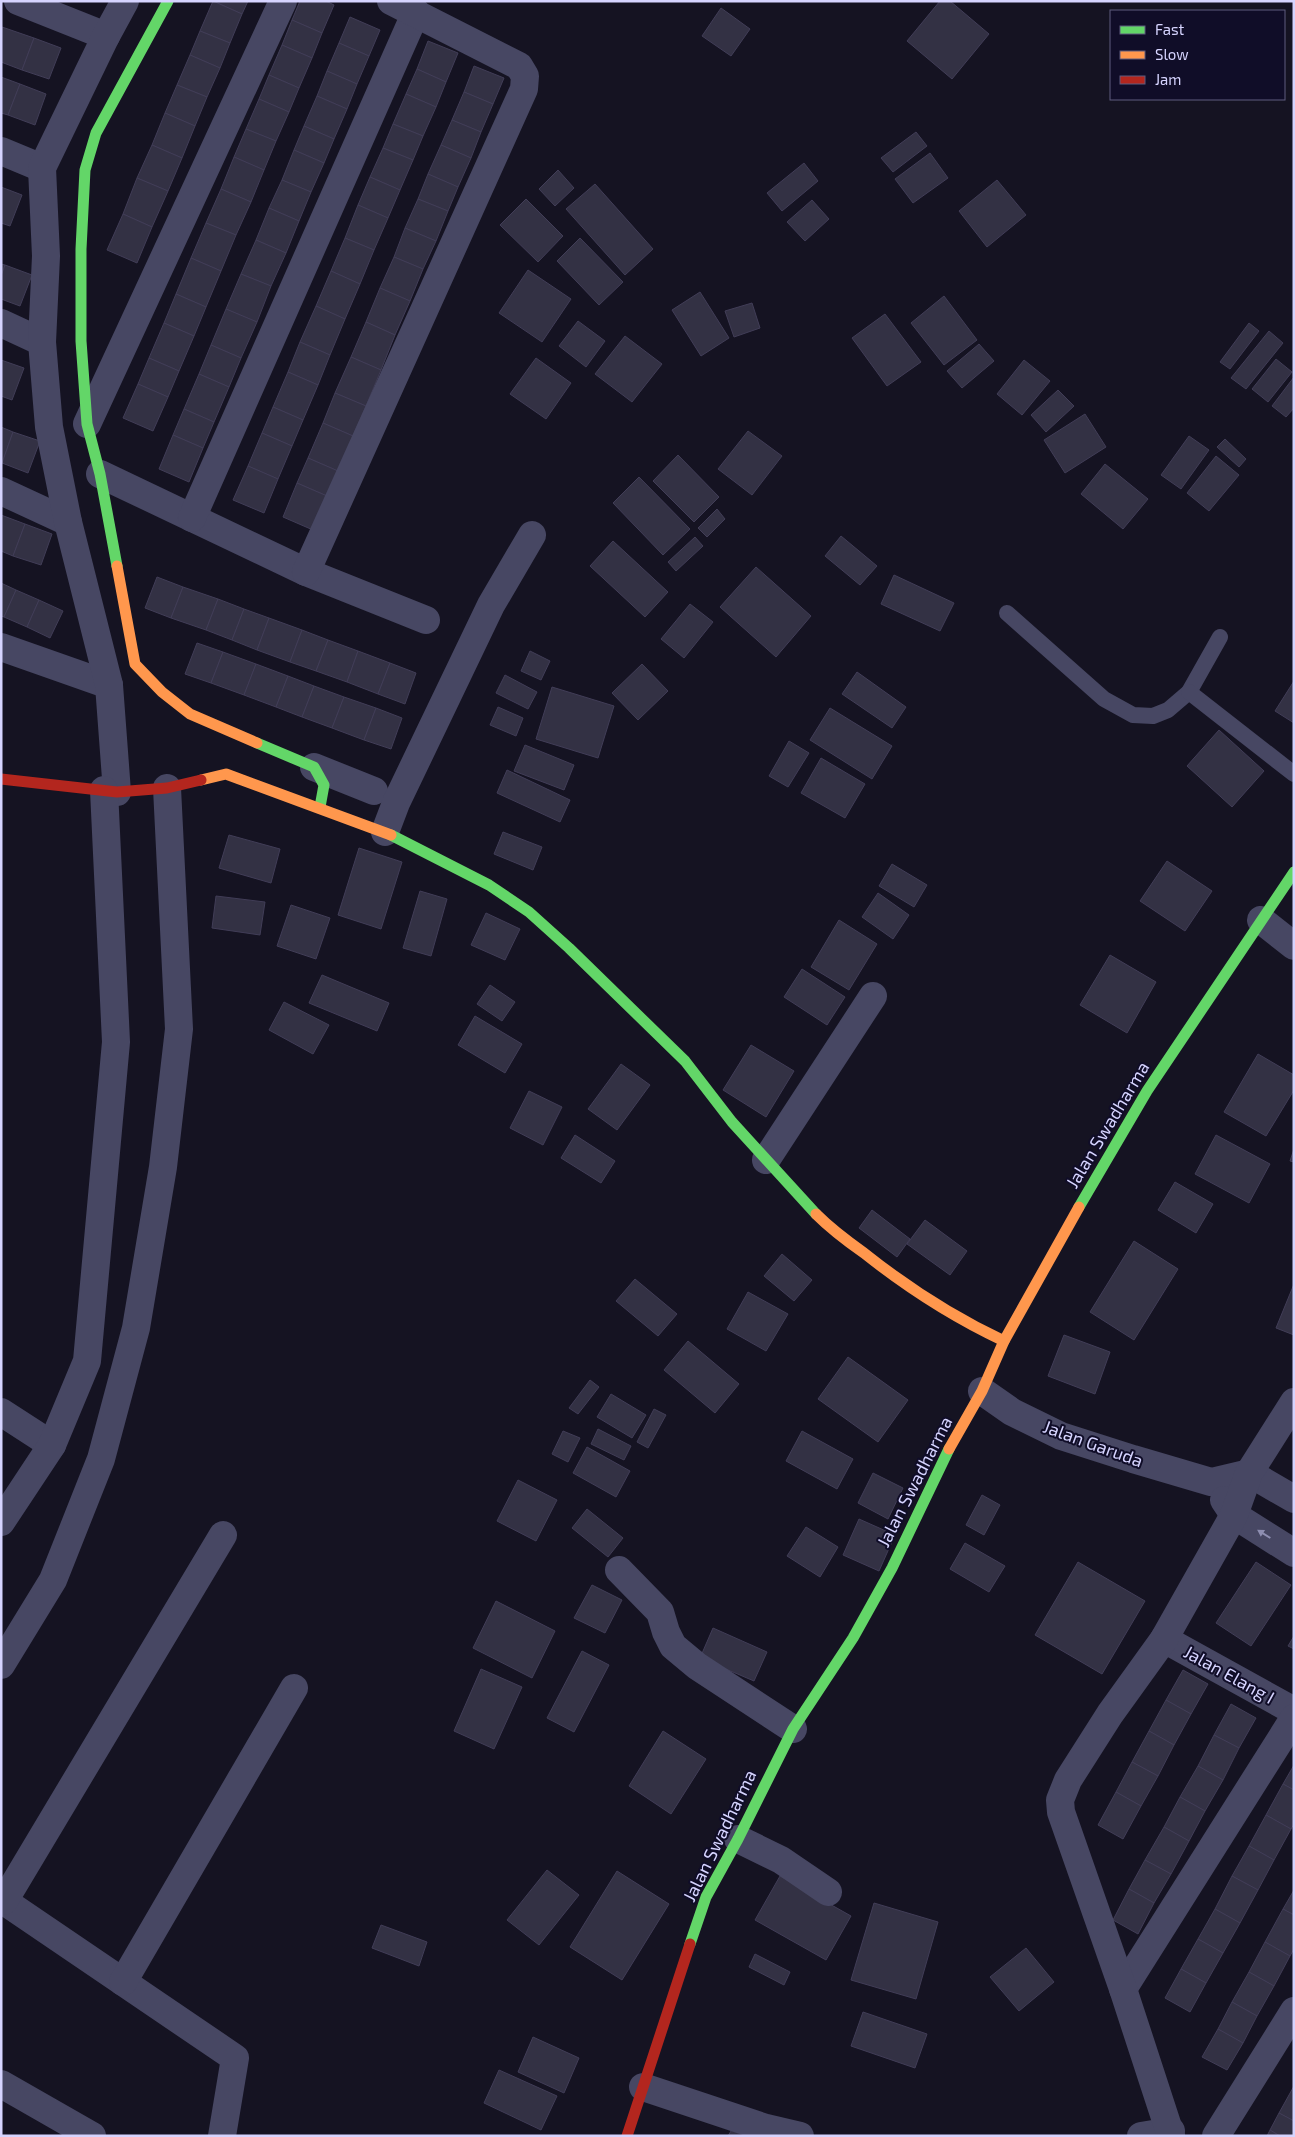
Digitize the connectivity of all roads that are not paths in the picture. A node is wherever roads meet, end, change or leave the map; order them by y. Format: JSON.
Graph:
{"nodes":[{"id":1,"x":18,"y":1,"type":"edge"},
{"id":2,"x":126,"y":1,"type":"edge"},
{"id":3,"x":168,"y":1,"type":"edge"},
{"id":4,"x":283,"y":1,"type":"edge"},
{"id":5,"x":391,"y":1,"type":"edge"},
{"id":6,"x":416,"y":12,"type":"junction"},
{"id":7,"x":106,"y":36,"type":"junction"},
{"id":8,"x":1,"y":152,"type":"edge"},
{"id":9,"x":42,"y":168,"type":"junction"},
{"id":10,"x":1,"y":323,"type":"edge"},
{"id":11,"x":42,"y":342,"type":"junction"},
{"id":12,"x":87,"y":424,"type":"junction"},
{"id":13,"x":100,"y":474,"type":"junction"},
{"id":14,"x":1,"y":492,"type":"edge"},
{"id":15,"x":192,"y":518,"type":"junction"},
{"id":16,"x":68,"y":522,"type":"junction"},
{"id":17,"x":532,"y":534,"type":"dead end"},
{"id":18,"x":306,"y":572,"type":"junction"},
{"id":19,"x":1007,"y":613,"type":"dead end"},
{"id":20,"x":426,"y":620,"type":"dead end"},
{"id":21,"x":1220,"y":637,"type":"dead end"},
{"id":22,"x":1,"y":647,"type":"edge"},
{"id":23,"x":109,"y":685,"type":"junction"},
{"id":24,"x":1189,"y":692,"type":"junction"},
{"id":25,"x":314,"y":767,"type":"junction"},
{"id":26,"x":1294,"y":774,"type":"edge"},
{"id":27,"x":1,"y":779,"type":"edge"},
{"id":28,"x":159,"y":788,"type":"junction"},
{"id":29,"x":117,"y":791,"type":"junction"},
{"id":30,"x":374,"y":792,"type":"dead end"},
{"id":31,"x":320,"y":807,"type":"junction"},
{"id":32,"x":385,"y":832,"type":"junction"},
{"id":33,"x":1294,"y":872,"type":"edge"},
{"id":34,"x":1261,"y":920,"type":"junction"},
{"id":35,"x":1294,"y":946,"type":"edge"},
{"id":36,"x":873,"y":996,"type":"dead end"},
{"id":37,"x":766,"y":1160,"type":"junction"},
{"id":38,"x":1004,"y":1341,"type":"junction"},
{"id":39,"x":982,"y":1391,"type":"junction"},
{"id":40,"x":1294,"y":1402,"type":"edge"},
{"id":41,"x":1,"y":1412,"type":"edge"},
{"id":42,"x":52,"y":1445,"type":"junction"},
{"id":43,"x":1250,"y":1473,"type":"junction"},
{"id":44,"x":1212,"y":1482,"type":"junction"},
{"id":45,"x":1294,"y":1499,"type":"edge"},
{"id":46,"x":1234,"y":1515,"type":"junction"},
{"id":47,"x":1,"y":1522,"type":"edge"},
{"id":48,"x":223,"y":1535,"type":"dead end"},
{"id":49,"x":1294,"y":1553,"type":"edge"},
{"id":50,"x":619,"y":1570,"type":"dead end"},
{"id":51,"x":1164,"y":1639,"type":"junction"},
{"id":52,"x":1,"y":1665,"type":"edge"},
{"id":53,"x":294,"y":1688,"type":"dead end"},
{"id":54,"x":1294,"y":1712,"type":"edge"},
{"id":55,"x":1294,"y":1718,"type":"edge"},
{"id":56,"x":792,"y":1728,"type":"junction"},
{"id":57,"x":738,"y":1839,"type":"junction"},
{"id":58,"x":828,"y":1892,"type":"dead end"},
{"id":59,"x":2,"y":1900,"type":"edge"},
{"id":60,"x":123,"y":1982,"type":"junction"},
{"id":61,"x":1123,"y":1989,"type":"junction"},
{"id":62,"x":1294,"y":2011,"type":"edge"},
{"id":63,"x":1,"y":2084,"type":"edge"},
{"id":64,"x":643,"y":2087,"type":"junction"},
{"id":65,"x":1171,"y":2133,"type":"edge"},
{"id":66,"x":92,"y":2136,"type":"edge"},
{"id":67,"x":222,"y":2136,"type":"edge"},
{"id":68,"x":627,"y":2136,"type":"edge"},
{"id":69,"x":800,"y":2136,"type":"edge"},
{"id":70,"x":1141,"y":2136,"type":"edge"},
{"id":71,"x":1216,"y":2136,"type":"edge"}],
"edges":[{"from":1,"to":7,"type":"street"},
{"from":2,"to":7,"type":"street"},
{"from":3,"to":12,"type":"street"},
{"from":4,"to":12,"type":"street"},
{"from":5,"to":6,"type":"street"},
{"from":6,"to":15,"type":"street"},
{"from":6,"to":18,"type":"street"},
{"from":7,"to":9,"type":"street"},
{"from":8,"to":9,"type":"street"},
{"from":9,"to":11,"type":"street"},
{"from":10,"to":11,"type":"street"},
{"from":11,"to":16,"type":"street"},
{"from":12,"to":13,"type":"street"},
{"from":13,"to":15,"type":"street"},
{"from":13,"to":25,"type":"street"},
{"from":14,"to":16,"type":"street"},
{"from":15,"to":18,"type":"street"},
{"from":16,"to":23,"type":"street"},
{"from":17,"to":32,"type":"street"},
{"from":18,"to":20,"type":"street"},
{"from":19,"to":24,"type":"lane"},
{"from":21,"to":24,"type":"lane"},
{"from":22,"to":23,"type":"street"},
{"from":23,"to":29,"type":"street"},
{"from":24,"to":26,"type":"lane"},
{"from":25,"to":30,"type":"street"},
{"from":25,"to":31,"type":"street"},
{"from":27,"to":29,"type":"street"},
{"from":28,"to":29,"type":"street"},
{"from":28,"to":31,"type":"street"},
{"from":28,"to":52,"type":"street"},
{"from":29,"to":42,"type":"street"},
{"from":31,"to":32,"type":"street"},
{"from":32,"to":37,"type":"street"},
{"from":33,"to":34,"type":"street","name":"Jalan Swadharma"},
{"from":34,"to":35,"type":"street"},
{"from":34,"to":38,"type":"street","name":"Jalan Swadharma"},
{"from":36,"to":37,"type":"street"},
{"from":37,"to":38,"type":"street"},
{"from":38,"to":39,"type":"street","name":"Jalan Swadharma"},
{"from":39,"to":44,"type":"street","name":"Jalan Garuda"},
{"from":39,"to":56,"type":"street","name":"Jalan Swadharma"},
{"from":40,"to":43,"type":"street"},
{"from":41,"to":42,"type":"street"},
{"from":42,"to":47,"type":"street"},
{"from":43,"to":44,"type":"street"},
{"from":43,"to":45,"type":"street"},
{"from":43,"to":46,"type":"street"},
{"from":44,"to":46,"type":"street"},
{"from":49,"to":46,"type":"street","one_way":true},
{"from":46,"to":51,"type":"street"},
{"from":48,"to":59,"type":"street"},
{"from":50,"to":56,"type":"street"},
{"from":51,"to":54,"type":"street","name":"Jalan Elang I"},
{"from":51,"to":61,"type":"street"},
{"from":53,"to":60,"type":"street"},
{"from":55,"to":61,"type":"street"},
{"from":56,"to":57,"type":"street","name":"Jalan Swadharma"},
{"from":57,"to":58,"type":"street"},
{"from":57,"to":64,"type":"street","name":"Jalan Swadharma"},
{"from":59,"to":60,"type":"street"},
{"from":60,"to":67,"type":"street"},
{"from":61,"to":65,"type":"street"},
{"from":62,"to":71,"type":"street"},
{"from":63,"to":66,"type":"street"},
{"from":64,"to":68,"type":"street","name":"Jalan Swadharma"},
{"from":64,"to":69,"type":"street"},
{"from":65,"to":70,"type":"street"}]}
